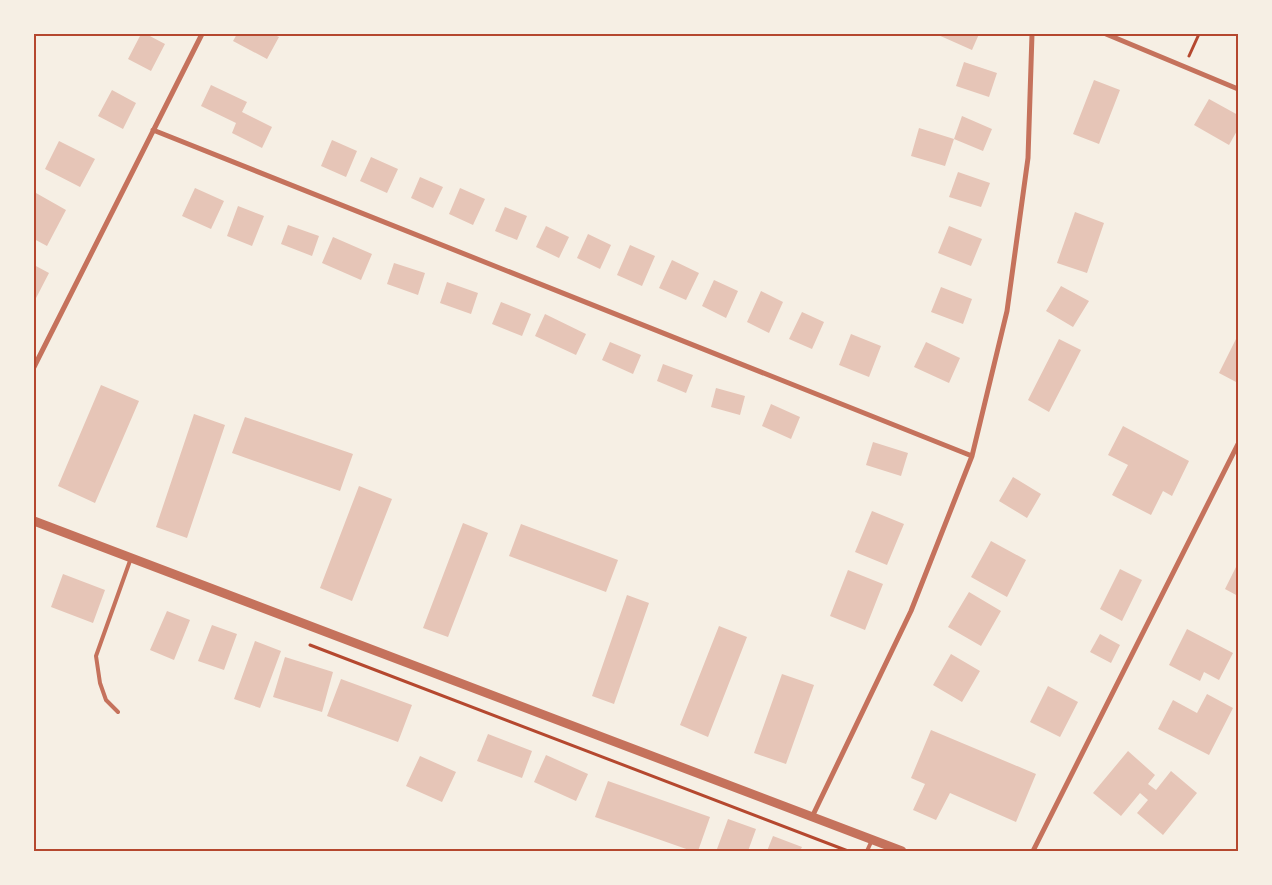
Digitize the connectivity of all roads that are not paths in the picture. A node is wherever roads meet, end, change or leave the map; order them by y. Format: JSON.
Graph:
{"nodes":[{"id":1,"x":202,"y":34,"type":"edge"},
{"id":2,"x":1032,"y":34,"type":"edge"},
{"id":3,"x":1106,"y":34,"type":"edge"},
{"id":4,"x":1238,"y":89,"type":"edge"},
{"id":5,"x":153,"y":130,"type":"junction"},
{"id":6,"x":34,"y":367,"type":"edge"},
{"id":7,"x":1238,"y":444,"type":"edge"},
{"id":8,"x":972,"y":456,"type":"junction"},
{"id":9,"x":34,"y":522,"type":"edge"},
{"id":10,"x":131,"y":558,"type":"junction"},
{"id":11,"x":118,"y":712,"type":"dead end"},
{"id":12,"x":812,"y":817,"type":"junction"},
{"id":13,"x":872,"y":840,"type":"junction"},
{"id":14,"x":868,"y":851,"type":"edge"},
{"id":15,"x":902,"y":851,"type":"edge"},
{"id":16,"x":1033,"y":851,"type":"edge"}],
"edges":[{"from":1,"to":5,"type":"street"},
{"from":2,"to":8,"type":"street"},
{"from":3,"to":4,"type":"street"},
{"from":5,"to":6,"type":"street"},
{"from":5,"to":8,"type":"street"},
{"from":7,"to":16,"type":"street"},
{"from":8,"to":12,"type":"street"},
{"from":9,"to":10,"type":"street"},
{"from":10,"to":11,"type":"lane"},
{"from":10,"to":12,"type":"street"},
{"from":12,"to":13,"type":"street"},
{"from":13,"to":14,"type":"lane"},
{"from":13,"to":15,"type":"street"}]}
